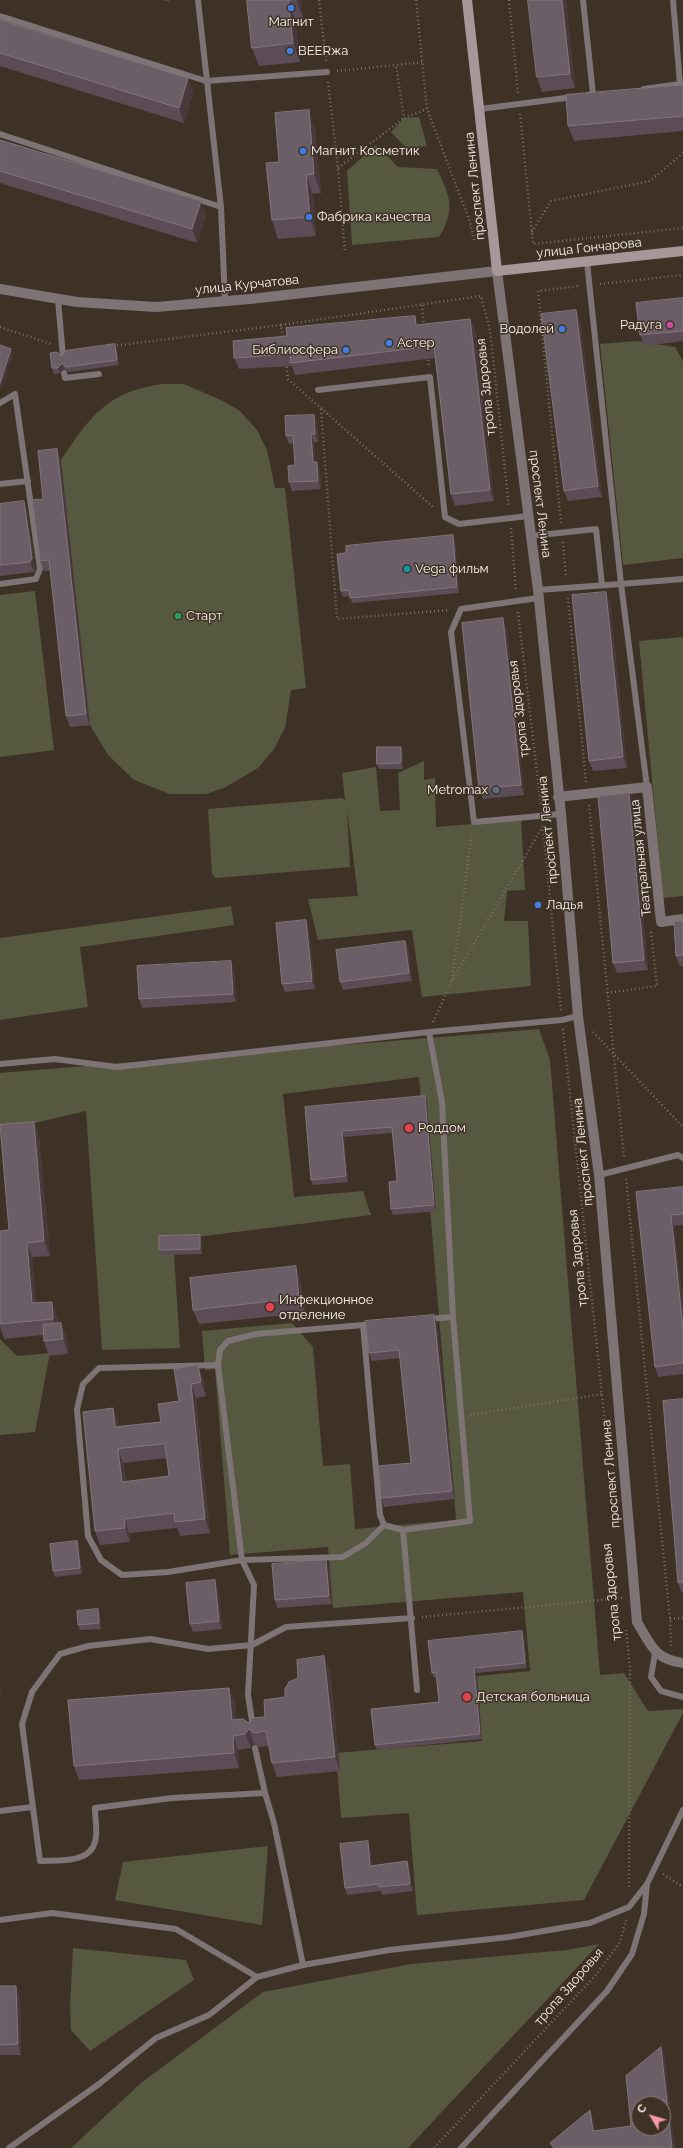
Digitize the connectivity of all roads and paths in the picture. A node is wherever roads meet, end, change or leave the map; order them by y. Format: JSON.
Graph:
{"nodes":[{"id":1,"x":198,"y":0,"type":"edge"},
{"id":2,"x":319,"y":0,"type":"edge"},
{"id":3,"x":416,"y":0,"type":"edge"},
{"id":4,"x":467,"y":0,"type":"edge"},
{"id":5,"x":509,"y":0,"type":"edge"},
{"id":6,"x":583,"y":0,"type":"edge"},
{"id":7,"x":673,"y":0,"type":"edge"},
{"id":8,"x":0,"y":16,"type":"edge"},
{"id":9,"x":422,"y":62,"type":"junction"},
{"id":10,"x":396,"y":65,"type":"junction"},
{"id":11,"x":327,"y":72,"type":"junction"},
{"id":12,"x":206,"y":81,"type":"junction"},
{"id":13,"x":682,"y":84,"type":"edge"},
{"id":14,"x":633,"y":90,"type":"edge"},
{"id":15,"x":593,"y":94,"type":"junction"},
{"id":16,"x":601,"y":94,"type":"edge"},
{"id":17,"x":519,"y":104,"type":"junction"},
{"id":18,"x":427,"y":109,"type":"junction"},
{"id":19,"x":480,"y":109,"type":"junction"},
{"id":20,"x":404,"y":118,"type":"junction"},
{"id":21,"x":0,"y":134,"type":"edge"},
{"id":22,"x":683,"y":153,"type":"edge"},
{"id":23,"x":338,"y":168,"type":"junction"},
{"id":24,"x":221,"y":207,"type":"junction"},
{"id":25,"x":683,"y":228,"type":"edge"},
{"id":26,"x":532,"y":232,"type":"junction"},
{"id":27,"x":474,"y":240,"type":"dead end"},
{"id":28,"x":683,"y":251,"type":"edge"},
{"id":29,"x":345,"y":253,"type":"dead end"},
{"id":30,"x":587,"y":262,"type":"junction"},
{"id":31,"x":497,"y":271,"type":"junction"},
{"id":32,"x":683,"y":275,"type":"edge"},
{"id":33,"x":589,"y":285,"type":"junction"},
{"id":34,"x":0,"y":289,"type":"edge"},
{"id":35,"x":58,"y":299,"type":"junction"},
{"id":36,"x":225,"y":301,"type":"junction"},
{"id":37,"x":422,"y":305,"type":"junction"},
{"id":38,"x":281,"y":325,"type":"junction"},
{"id":39,"x":0,"y":327,"type":"edge"},
{"id":40,"x":425,"y":334,"type":"edge"},
{"id":41,"x":283,"y":341,"type":"edge"},
{"id":42,"x":112,"y":346,"type":"edge"},
{"id":43,"x":62,"y":347,"type":"junction"},
{"id":44,"x":427,"y":348,"type":"edge"},
{"id":45,"x":285,"y":356,"type":"edge"},
{"id":46,"x":63,"y":357,"type":"edge"},
{"id":47,"x":64,"y":373,"type":"edge"},
{"id":48,"x":99,"y":374,"type":"dead end"},
{"id":49,"x":430,"y":377,"type":"junction"},
{"id":50,"x":318,"y":390,"type":"dead end"},
{"id":51,"x":0,"y":403,"type":"edge"},
{"id":52,"x":321,"y":408,"type":"junction"},
{"id":53,"x":28,"y":481,"type":"junction"},
{"id":54,"x":0,"y":484,"type":"edge"},
{"id":55,"x":528,"y":516,"type":"junction"},
{"id":56,"x":444,"y":517,"type":"junction"},
{"id":57,"x":510,"y":519,"type":"junction"},
{"id":58,"x":562,"y":533,"type":"junction"},
{"id":59,"x":531,"y":536,"type":"junction"},
{"id":60,"x":683,"y":579,"type":"edge"},
{"id":61,"x":0,"y":584,"type":"edge"},
{"id":62,"x":622,"y":584,"type":"junction"},
{"id":63,"x":602,"y":586,"type":"junction"},
{"id":64,"x":567,"y":588,"type":"junction"},
{"id":65,"x":538,"y":594,"type":"junction"},
{"id":66,"x":517,"y":600,"type":"junction"},
{"id":67,"x":461,"y":609,"type":"junction"},
{"id":68,"x":647,"y":787,"type":"junction"},
{"id":69,"x":588,"y":794,"type":"junction"},
{"id":70,"x":558,"y":798,"type":"junction"},
{"id":71,"x":561,"y":814,"type":"junction"},
{"id":72,"x":542,"y":815,"type":"junction"},
{"id":73,"x":474,"y":822,"type":"junction"},
{"id":74,"x":543,"y":826,"type":"junction"},
{"id":75,"x":683,"y":919,"type":"edge"},
{"id":76,"x":452,"y":981,"type":"junction"},
{"id":77,"x":578,"y":1016,"type":"junction"},
{"id":78,"x":562,"y":1020,"type":"junction"},
{"id":79,"x":429,"y":1032,"type":"junction"},
{"id":80,"x":613,"y":1054,"type":"junction"},
{"id":81,"x":0,"y":1064,"type":"edge"},
{"id":82,"x":683,"y":1127,"type":"edge"},
{"id":83,"x":683,"y":1158,"type":"edge"},
{"id":84,"x":625,"y":1169,"type":"junction"},
{"id":85,"x":599,"y":1176,"type":"junction"},
{"id":86,"x":452,"y":1317,"type":"junction"},
{"id":87,"x":423,"y":1320,"type":"edge"},
{"id":88,"x":363,"y":1325,"type":"junction"},
{"id":89,"x":370,"y":1325,"type":"edge"},
{"id":90,"x":218,"y":1365,"type":"junction"},
{"id":91,"x":602,"y":1394,"type":"junction"},
{"id":92,"x":461,"y":1417,"type":"junction"},
{"id":93,"x":608,"y":1449,"type":"dead end"},
{"id":94,"x":384,"y":1524,"type":"junction"},
{"id":95,"x":403,"y":1530,"type":"junction"},
{"id":96,"x":242,"y":1560,"type":"junction"},
{"id":97,"x":622,"y":1590,"type":"dead end"},
{"id":98,"x":623,"y":1598,"type":"junction"},
{"id":99,"x":624,"y":1606,"type":"dead end"},
{"id":100,"x":412,"y":1618,"type":"junction"},
{"id":101,"x":683,"y":1618,"type":"edge"},
{"id":102,"x":670,"y":1619,"type":"junction"},
{"id":103,"x":625,"y":1622,"type":"dead end"},
{"id":104,"x":252,"y":1645,"type":"junction"},
{"id":105,"x":655,"y":1653,"type":"junction"},
{"id":106,"x":671,"y":1662,"type":"junction"},
{"id":107,"x":683,"y":1663,"type":"edge"},
{"id":108,"x":417,"y":1690,"type":"dead end"},
{"id":109,"x":683,"y":1697,"type":"edge"},
{"id":110,"x":253,"y":1733,"type":"edge"},
{"id":111,"x":255,"y":1748,"type":"edge"},
{"id":112,"x":265,"y":1793,"type":"junction"},
{"id":113,"x":32,"y":1807,"type":"junction"},
{"id":114,"x":683,"y":1810,"type":"edge"},
{"id":115,"x":0,"y":1811,"type":"edge"},
{"id":116,"x":654,"y":1869,"type":"junction"},
{"id":117,"x":647,"y":1884,"type":"junction"},
{"id":118,"x":683,"y":1887,"type":"edge"},
{"id":119,"x":629,"y":1907,"type":"junction"},
{"id":120,"x":0,"y":1920,"type":"edge"},
{"id":121,"x":303,"y":1965,"type":"junction"},
{"id":122,"x":257,"y":1977,"type":"junction"},
{"id":123,"x":9,"y":2148,"type":"edge"},
{"id":124,"x":434,"y":2148,"type":"edge"},
{"id":125,"x":461,"y":2148,"type":"edge"}],
"edges":[{"from":1,"to":12,"type":"lane"},
{"from":2,"to":11,"type":"path"},
{"from":3,"to":9,"type":"path"},
{"from":4,"to":19,"type":"main road","name":"проспект Ленина"},
{"from":5,"to":17,"type":"path"},
{"from":6,"to":15,"type":"lane"},
{"from":7,"to":13,"type":"lane"},
{"from":8,"to":12,"type":"lane"},
{"from":9,"to":10,"type":"path"},
{"from":9,"to":18,"type":"path"},
{"from":10,"to":11,"type":"path"},
{"from":10,"to":20,"type":"path"},
{"from":11,"to":12,"type":"lane"},
{"from":11,"to":23,"type":"path"},
{"from":12,"to":24,"type":"lane"},
{"from":13,"to":14,"type":"lane"},
{"from":15,"to":16,"type":"lane"},
{"from":15,"to":17,"type":"lane"},
{"from":17,"to":19,"type":"lane"},
{"from":17,"to":26,"type":"path"},
{"from":18,"to":20,"type":"path"},
{"from":18,"to":27,"type":"path"},
{"from":19,"to":31,"type":"main road","name":"проспект Ленина"},
{"from":20,"to":23,"type":"path"},
{"from":21,"to":24,"type":"lane"},
{"from":22,"to":26,"type":"path"},
{"from":23,"to":29,"type":"path"},
{"from":24,"to":36,"type":"lane"},
{"from":25,"to":26,"type":"path"},
{"from":28,"to":30,"type":"main road","name":"улица Гончарова"},
{"from":30,"to":31,"type":"main road","name":"улица Гончарова"},
{"from":30,"to":33,"type":"lane"},
{"from":31,"to":36,"type":"street","name":"улица Курчатова"},
{"from":31,"to":55,"type":"street","name":"проспект Ленина"},
{"from":32,"to":33,"type":"path"},
{"from":33,"to":58,"type":"path"},
{"from":33,"to":62,"type":"lane"},
{"from":34,"to":35,"type":"street","name":"улица Курчатова"},
{"from":35,"to":36,"type":"street","name":"улица Курчатова"},
{"from":35,"to":43,"type":"lane"},
{"from":37,"to":38,"type":"path"},
{"from":37,"to":40,"type":"path"},
{"from":37,"to":57,"type":"path","name":"тропа Здоровья"},
{"from":38,"to":41,"type":"path"},
{"from":38,"to":42,"type":"path"},
{"from":39,"to":43,"type":"path"},
{"from":43,"to":46,"type":"lane"},
{"from":44,"to":49,"type":"path"},
{"from":45,"to":52,"type":"path"},
{"from":47,"to":48,"type":"lane"},
{"from":49,"to":50,"type":"lane"},
{"from":49,"to":56,"type":"lane"},
{"from":51,"to":53,"type":"lane"},
{"from":52,"to":56,"type":"path"},
{"from":52,"to":67,"type":"path"},
{"from":53,"to":54,"type":"lane"},
{"from":53,"to":61,"type":"lane"},
{"from":55,"to":57,"type":"lane"},
{"from":55,"to":59,"type":"street","name":"проспект Ленина"},
{"from":56,"to":57,"type":"lane"},
{"from":57,"to":66,"type":"path","name":"тропа Здоровья"},
{"from":58,"to":59,"type":"lane"},
{"from":58,"to":63,"type":"lane"},
{"from":58,"to":64,"type":"path"},
{"from":59,"to":65,"type":"street","name":"проспект Ленина"},
{"from":60,"to":62,"type":"lane"},
{"from":62,"to":63,"type":"lane"},
{"from":62,"to":68,"type":"lane"},
{"from":63,"to":64,"type":"lane"},
{"from":64,"to":65,"type":"lane"},
{"from":64,"to":69,"type":"path"},
{"from":65,"to":66,"type":"lane"},
{"from":65,"to":70,"type":"street","name":"проспект Ленина"},
{"from":66,"to":67,"type":"lane"},
{"from":66,"to":72,"type":"path","name":"тропа Здоровья"},
{"from":67,"to":73,"type":"lane"},
{"from":68,"to":69,"type":"street","name":"Театральная улица"},
{"from":68,"to":75,"type":"street","name":"Театральная улица"},
{"from":69,"to":70,"type":"street","name":"Театральная улица"},
{"from":69,"to":80,"type":"path"},
{"from":70,"to":71,"type":"street","name":"проспект Ленина"},
{"from":71,"to":72,"type":"lane"},
{"from":71,"to":77,"type":"street","name":"проспект Ленина"},
{"from":72,"to":73,"type":"lane"},
{"from":72,"to":74,"type":"path","name":"тропа Здоровья"},
{"from":73,"to":76,"type":"path"},
{"from":74,"to":76,"type":"path"},
{"from":74,"to":78,"type":"path","name":"тропа Здоровья"},
{"from":76,"to":79,"type":"path"},
{"from":77,"to":78,"type":"lane"},
{"from":77,"to":80,"type":"path"},
{"from":77,"to":85,"type":"street","name":"проспект Ленина"},
{"from":78,"to":79,"type":"lane"},
{"from":78,"to":91,"type":"path","name":"тропа Здоровья"},
{"from":79,"to":81,"type":"lane"},
{"from":79,"to":86,"type":"lane"},
{"from":80,"to":82,"type":"path"},
{"from":80,"to":84,"type":"path"},
{"from":83,"to":84,"type":"lane"},
{"from":84,"to":85,"type":"lane"},
{"from":84,"to":102,"type":"path"},
{"from":85,"to":105,"type":"street","name":"проспект Ленина"},
{"from":86,"to":87,"type":"lane"},
{"from":86,"to":92,"type":"lane"},
{"from":88,"to":89,"type":"lane"},
{"from":88,"to":90,"type":"lane"},
{"from":88,"to":94,"type":"lane"},
{"from":90,"to":96,"type":"lane"},
{"from":90,"to":96,"type":"lane"},
{"from":91,"to":92,"type":"path"},
{"from":91,"to":93,"type":"path","name":"тропа Здоровья"},
{"from":92,"to":95,"type":"lane"},
{"from":94,"to":95,"type":"lane"},
{"from":94,"to":96,"type":"lane"},
{"from":95,"to":100,"type":"lane"},
{"from":96,"to":104,"type":"lane"},
{"from":97,"to":98,"type":"path","name":"тропа Здоровья"},
{"from":98,"to":99,"type":"path","name":"тропа Здоровья"},
{"from":98,"to":100,"type":"path"},
{"from":100,"to":104,"type":"lane"},
{"from":100,"to":108,"type":"lane"},
{"from":101,"to":102,"type":"path"},
{"from":102,"to":106,"type":"path"},
{"from":103,"to":119,"type":"path","name":"тропа Здоровья"},
{"from":104,"to":110,"type":"lane"},
{"from":104,"to":113,"type":"lane"},
{"from":105,"to":106,"type":"street"},
{"from":105,"to":109,"type":"lane"},
{"from":106,"to":107,"type":"street"},
{"from":111,"to":112,"type":"lane"},
{"from":112,"to":113,"type":"lane"},
{"from":112,"to":121,"type":"lane"},
{"from":113,"to":115,"type":"lane"},
{"from":114,"to":116,"type":"lane"},
{"from":116,"to":117,"type":"lane"},
{"from":116,"to":118,"type":"path"},
{"from":117,"to":119,"type":"lane"},
{"from":117,"to":125,"type":"lane"},
{"from":119,"to":121,"type":"lane"},
{"from":119,"to":124,"type":"path","name":"тропа Здоровья"},
{"from":120,"to":122,"type":"lane"},
{"from":121,"to":122,"type":"lane"},
{"from":122,"to":123,"type":"lane"}]}
